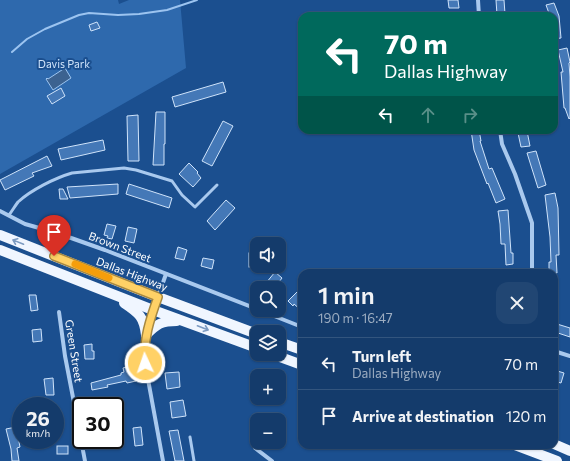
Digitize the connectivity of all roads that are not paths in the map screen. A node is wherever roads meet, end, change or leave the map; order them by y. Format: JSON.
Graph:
{"nodes":[{"id":1,"x":478,"y":0,"type":"edge"},
{"id":2,"x":479,"y":12,"type":"edge"},
{"id":3,"x":501,"y":134,"type":"edge"},
{"id":4,"x":216,"y":186,"type":"dead end"},
{"id":5,"x":0,"y":211,"type":"edge"},
{"id":6,"x":9,"y":215,"type":"junction"},
{"id":7,"x":0,"y":235,"type":"edge"},
{"id":8,"x":0,"y":250,"type":"edge"},
{"id":9,"x":532,"y":269,"type":"edge"},
{"id":10,"x":166,"y":274,"type":"junction"},
{"id":11,"x":100,"y":289,"type":"junction"},
{"id":12,"x":158,"y":297,"type":"junction"},
{"id":13,"x":250,"y":307,"type":"edge"},
{"id":14,"x":153,"y":310,"type":"junction"},
{"id":15,"x":59,"y":312,"type":"dead end"},
{"id":16,"x":276,"y":317,"type":"edge"},
{"id":17,"x":186,"y":322,"type":"junction"},
{"id":18,"x":298,"y":325,"type":"edge"},
{"id":19,"x":250,"y":331,"type":"edge"},
{"id":20,"x":146,"y":335,"type":"junction"},
{"id":21,"x":286,"y":344,"type":"edge"},
{"id":22,"x":250,"y":345,"type":"edge"},
{"id":23,"x":298,"y":349,"type":"edge"},
{"id":24,"x":558,"y":352,"type":"edge"},
{"id":25,"x":570,"y":356,"type":"edge"},
{"id":26,"x":286,"y":359,"type":"edge"},
{"id":27,"x":298,"y":364,"type":"edge"},
{"id":28,"x":73,"y":397,"type":"edge"},
{"id":29,"x":190,"y":437,"type":"dead end"},
{"id":30,"x":558,"y":446,"type":"edge"},
{"id":31,"x":83,"y":449,"type":"edge"},
{"id":32,"x":256,"y":449,"type":"edge"},
{"id":33,"x":526,"y":449,"type":"edge"},
{"id":34,"x":570,"y":451,"type":"edge"},
{"id":35,"x":85,"y":461,"type":"edge"},
{"id":36,"x":163,"y":461,"type":"edge"},
{"id":37,"x":194,"y":461,"type":"edge"},
{"id":38,"x":272,"y":461,"type":"edge"},
{"id":39,"x":558,"y":461,"type":"edge"}],
"edges":[{"from":1,"to":2,"type":"street"},
{"from":3,"to":9,"type":"street"},
{"from":4,"to":6,"type":"lane"},
{"from":5,"to":6,"type":"street","name":"Brown Street"},
{"from":6,"to":10,"type":"street","name":"Brown Street"},
{"from":12,"to":7,"type":"main road","name":"Dallas Highway","one_way":true},
{"from":8,"to":11,"type":"main road"},
{"from":10,"to":12,"type":"street"},
{"from":10,"to":13,"type":"street","name":"Brown Street"},
{"from":11,"to":14,"type":"main road"},
{"from":11,"to":20,"type":"main road"},
{"from":12,"to":14,"type":"street"},
{"from":12,"to":19,"type":"main road","name":"Dallas Highway"},
{"from":14,"to":17,"type":"main road"},
{"from":14,"to":20,"type":"street"},
{"from":15,"to":28,"type":"street","name":"Green Street"},
{"from":16,"to":18,"type":"street","name":"Brown Street"},
{"from":17,"to":20,"type":"main road"},
{"from":17,"to":22,"type":"main road","one_way":true},
{"from":20,"to":36,"type":"street"},
{"from":21,"to":23,"type":"main road"},
{"from":24,"to":25,"type":"street"},
{"from":26,"to":27,"type":"main road"},
{"from":29,"to":37,"type":"lane"},
{"from":30,"to":34,"type":"main road"},
{"from":31,"to":35,"type":"street","name":"Green Street"},
{"from":32,"to":38,"type":"street"},
{"from":33,"to":39,"type":"main road"}]}
